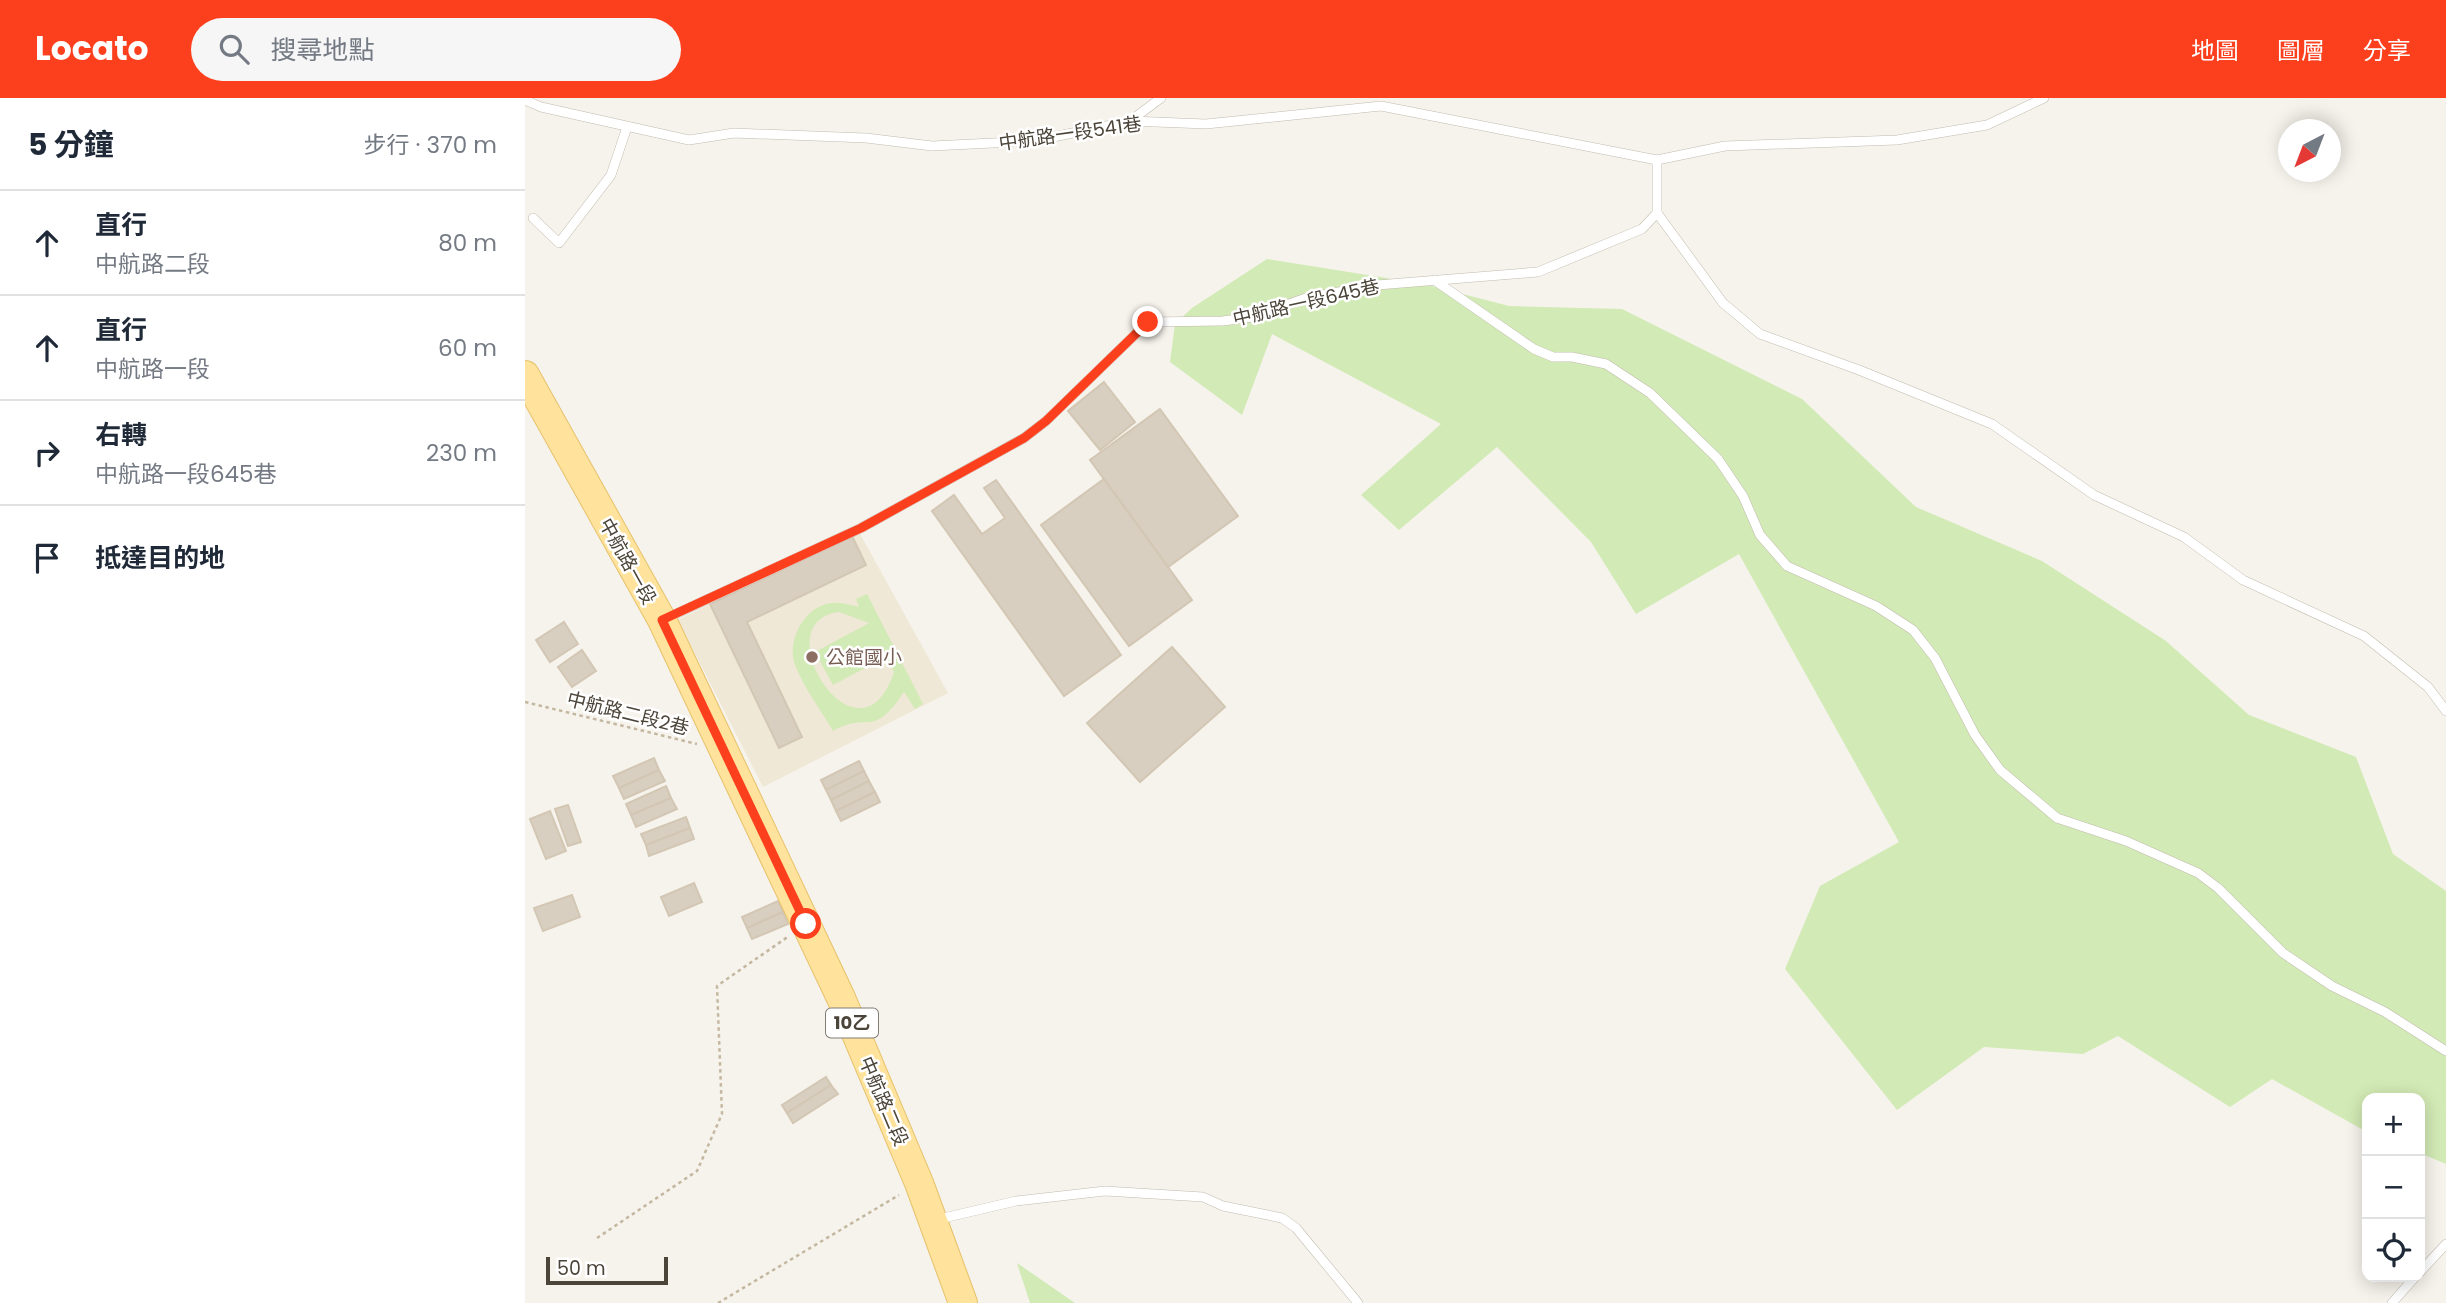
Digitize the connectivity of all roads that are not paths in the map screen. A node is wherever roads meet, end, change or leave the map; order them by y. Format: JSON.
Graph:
{"nodes":[{"id":1,"x":1161,"y":98,"type":"edge"},
{"id":2,"x":2044,"y":98,"type":"edge"},
{"id":3,"x":525,"y":100,"type":"edge"},
{"id":4,"x":1130,"y":121,"type":"junction"},
{"id":5,"x":627,"y":127,"type":"junction"},
{"id":6,"x":1657,"y":160,"type":"junction"},
{"id":7,"x":1657,"y":213,"type":"junction"},
{"id":8,"x":533,"y":218,"type":"dead end"},
{"id":9,"x":1434,"y":280,"type":"junction"},
{"id":10,"x":525,"y":375,"type":"edge"},
{"id":11,"x":662,"y":620,"type":"junction"},
{"id":12,"x":2446,"y":711,"type":"edge"},
{"id":13,"x":724,"y":750,"type":"joint"},
{"id":14,"x":2446,"y":1051,"type":"edge"},
{"id":15,"x":932,"y":1221,"type":"junction"},
{"id":16,"x":2446,"y":1244,"type":"edge"},
{"id":17,"x":2425,"y":1267,"type":"edge"},
{"id":18,"x":2411,"y":1282,"type":"edge"},
{"id":19,"x":963,"y":1303,"type":"edge"},
{"id":20,"x":1358,"y":1303,"type":"edge"},
{"id":21,"x":2392,"y":1303,"type":"edge"}],
"edges":[{"from":1,"to":4,"type":"lane"},
{"from":2,"to":6,"type":"lane"},
{"from":3,"to":5,"type":"lane","name":"中航路一段541巷"},
{"from":4,"to":5,"type":"lane","name":"中航路一段541巷"},
{"from":4,"to":6,"type":"lane","name":"中航路一段541巷"},
{"from":5,"to":8,"type":"lane"},
{"from":6,"to":7,"type":"lane"},
{"from":7,"to":9,"type":"lane","name":"中航路一段645巷"},
{"from":7,"to":12,"type":"lane"},
{"from":9,"to":11,"type":"lane","name":"中航路一段645巷"},
{"from":9,"to":14,"type":"lane"},
{"from":10,"to":11,"type":"main road","name":"中航路一段","number":"10乙"},
{"from":11,"to":13,"type":"main road","name":"中航路一段","number":"10乙"},
{"from":13,"to":15,"type":"main road","name":"中航路二段","number":"10乙"},
{"from":15,"to":19,"type":"main road","name":"中航路二段","number":"10乙"},
{"from":15,"to":20,"type":"lane"},
{"from":16,"to":17,"type":"lane"},
{"from":18,"to":21,"type":"lane"}]}
